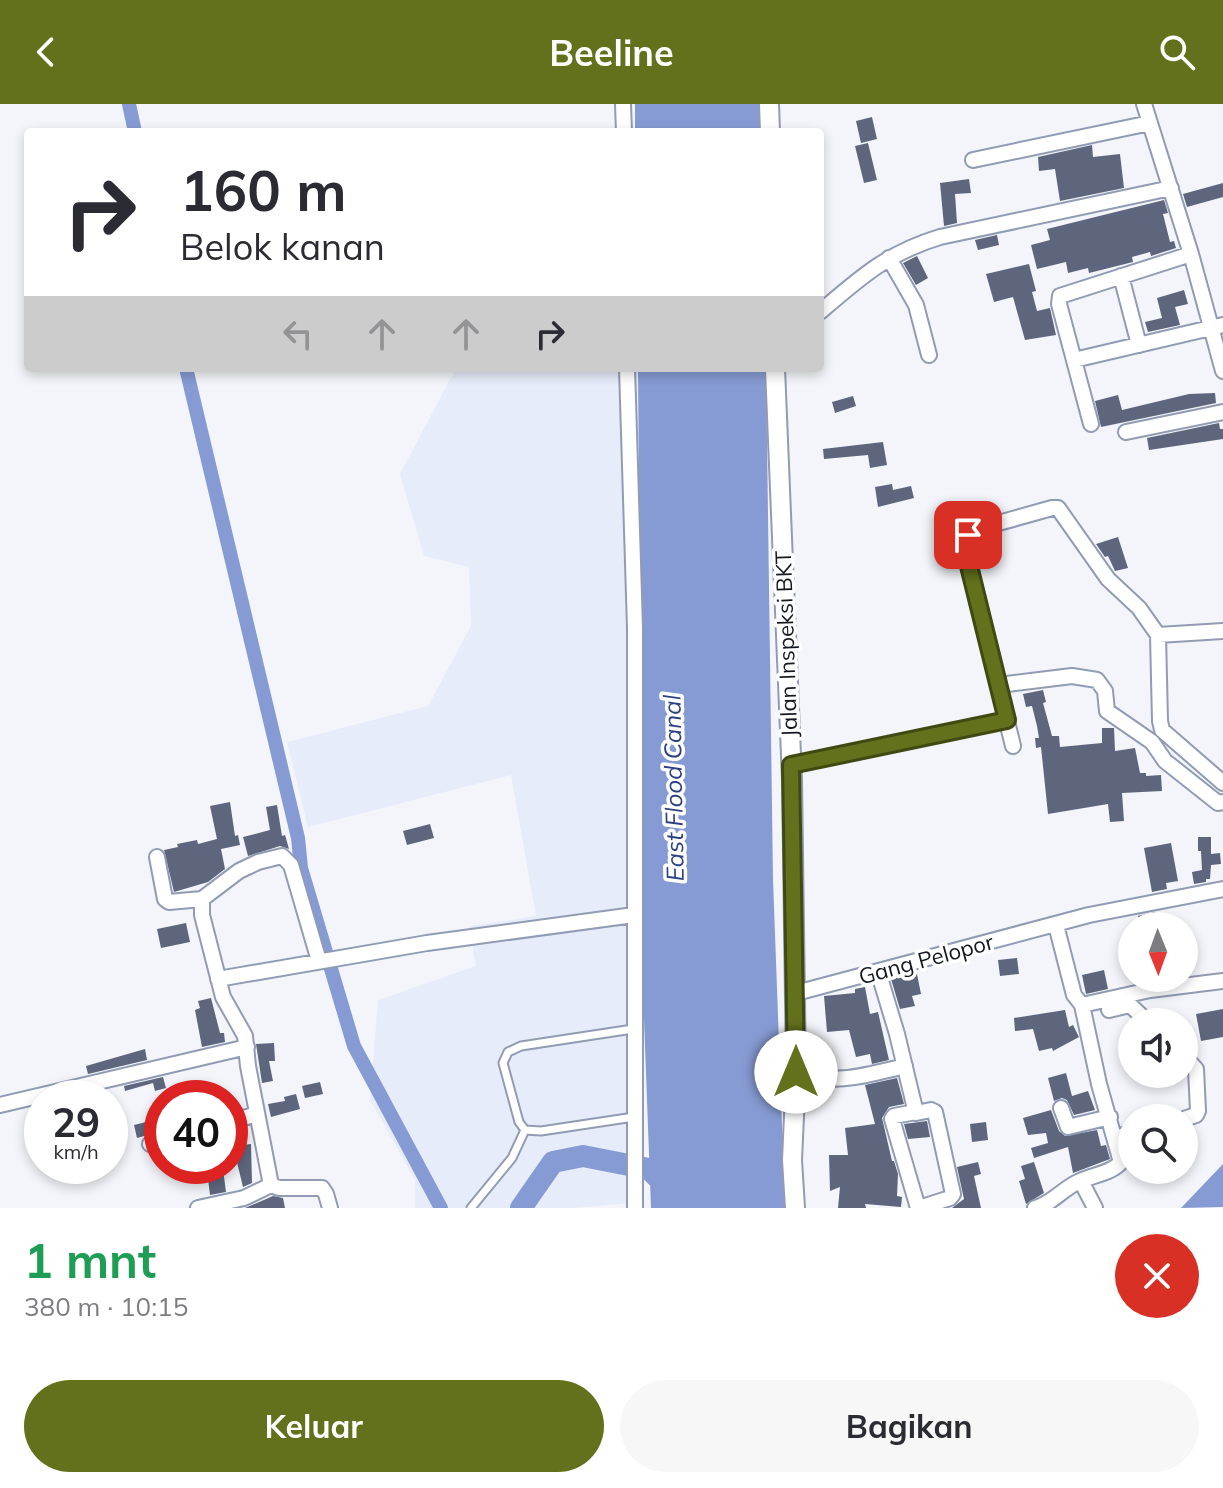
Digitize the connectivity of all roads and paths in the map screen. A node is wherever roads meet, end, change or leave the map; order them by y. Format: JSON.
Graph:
{"nodes":[{"id":1,"x":623,"y":104,"type":"edge"},
{"id":2,"x":769,"y":104,"type":"edge"},
{"id":3,"x":1144,"y":104,"type":"edge"},
{"id":4,"x":1150,"y":123,"type":"junction"},
{"id":5,"x":624,"y":128,"type":"edge"},
{"id":6,"x":770,"y":128,"type":"edge"},
{"id":7,"x":973,"y":160,"type":"dead end"},
{"id":8,"x":1171,"y":188,"type":"junction"},
{"id":9,"x":1191,"y":254,"type":"junction"},
{"id":10,"x":889,"y":258,"type":"junction"},
{"id":11,"x":1121,"y":276,"type":"junction"},
{"id":12,"x":824,"y":309,"type":"edge"},
{"id":13,"x":1217,"y":326,"type":"edge"},
{"id":14,"x":1139,"y":345,"type":"junction"},
{"id":15,"x":929,"y":355,"type":"dead end"},
{"id":16,"x":1074,"y":360,"type":"junction"},
{"id":17,"x":1223,"y":371,"type":"edge"},
{"id":18,"x":627,"y":372,"type":"edge"},
{"id":19,"x":775,"y":372,"type":"edge"},
{"id":20,"x":1223,"y":412,"type":"edge"},
{"id":21,"x":1091,"y":424,"type":"dead end"},
{"id":22,"x":1126,"y":432,"type":"dead end"},
{"id":23,"x":1223,"y":631,"type":"edge"},
{"id":24,"x":1158,"y":635,"type":"junction"},
{"id":25,"x":999,"y":685,"type":"junction"},
{"id":26,"x":1007,"y":720,"type":"junction"},
{"id":27,"x":1013,"y":746,"type":"dead end"},
{"id":28,"x":791,"y":765,"type":"junction"},
{"id":29,"x":1223,"y":783,"type":"edge"},
{"id":30,"x":1223,"y":802,"type":"edge"},
{"id":31,"x":157,"y":857,"type":"dead end"},
{"id":32,"x":1223,"y":889,"type":"edge"},
{"id":33,"x":202,"y":899,"type":"junction"},
{"id":34,"x":634,"y":915,"type":"junction"},
{"id":35,"x":1056,"y":925,"type":"junction"},
{"id":36,"x":321,"y":960,"type":"junction"},
{"id":37,"x":878,"y":971,"type":"junction"},
{"id":38,"x":218,"y":979,"type":"junction"},
{"id":39,"x":1223,"y":981,"type":"edge"},
{"id":40,"x":796,"y":993,"type":"junction"},
{"id":41,"x":1085,"y":1005,"type":"junction"},
{"id":42,"x":1133,"y":1008,"type":"edge"},
{"id":43,"x":633,"y":1029,"type":"junction"},
{"id":44,"x":247,"y":1047,"type":"junction"},
{"id":45,"x":905,"y":1066,"type":"junction"},
{"id":46,"x":796,"y":1072,"type":"junction"},
{"id":47,"x":0,"y":1105,"type":"edge"},
{"id":48,"x":1061,"y":1108,"type":"dead end"},
{"id":49,"x":916,"y":1112,"type":"junction"},
{"id":50,"x":257,"y":1114,"type":"junction"},
{"id":51,"x":248,"y":1117,"type":"edge"},
{"id":52,"x":634,"y":1117,"type":"junction"},
{"id":53,"x":1110,"y":1117,"type":"junction"},
{"id":54,"x":525,"y":1130,"type":"junction"},
{"id":55,"x":1081,"y":1181,"type":"junction"},
{"id":56,"x":271,"y":1185,"type":"junction"},
{"id":57,"x":245,"y":1203,"type":"edge"},
{"id":58,"x":198,"y":1208,"type":"edge"},
{"id":59,"x":330,"y":1208,"type":"edge"},
{"id":60,"x":471,"y":1208,"type":"edge"},
{"id":61,"x":635,"y":1208,"type":"edge"},
{"id":62,"x":795,"y":1208,"type":"edge"},
{"id":63,"x":918,"y":1208,"type":"edge"},
{"id":64,"x":1035,"y":1208,"type":"edge"},
{"id":65,"x":1095,"y":1208,"type":"edge"}],
"edges":[{"from":1,"to":5,"type":"street"},
{"from":2,"to":6,"type":"street"},
{"from":3,"to":4,"type":"street"},
{"from":4,"to":7,"type":"street"},
{"from":4,"to":8,"type":"street"},
{"from":8,"to":9,"type":"street"},
{"from":8,"to":10,"type":"street"},
{"from":9,"to":11,"type":"street"},
{"from":9,"to":13,"type":"street"},
{"from":10,"to":12,"type":"street"},
{"from":10,"to":15,"type":"street"},
{"from":11,"to":14,"type":"street"},
{"from":11,"to":16,"type":"street"},
{"from":13,"to":14,"type":"street"},
{"from":13,"to":17,"type":"street"},
{"from":14,"to":16,"type":"street"},
{"from":16,"to":21,"type":"street"},
{"from":18,"to":34,"type":"street"},
{"from":19,"to":28,"type":"street","name":"Jalan Inspeksi BKT"},
{"from":20,"to":22,"type":"street"},
{"from":23,"to":24,"type":"street"},
{"from":24,"to":25,"type":"street"},
{"from":24,"to":29,"type":"street"},
{"from":25,"to":26,"type":"street"},
{"from":25,"to":30,"type":"street"},
{"from":26,"to":27,"type":"street"},
{"from":26,"to":28,"type":"street"},
{"from":28,"to":40,"type":"street","name":"Jalan Inspeksi BKT"},
{"from":31,"to":33,"type":"street"},
{"from":32,"to":35,"type":"street","name":"Gang Pelopor"},
{"from":33,"to":36,"type":"street"},
{"from":33,"to":38,"type":"street"},
{"from":34,"to":36,"type":"street"},
{"from":34,"to":43,"type":"street"},
{"from":35,"to":37,"type":"street","name":"Gang Pelopor"},
{"from":35,"to":41,"type":"street"},
{"from":36,"to":38,"type":"street"},
{"from":37,"to":40,"type":"street","name":"Gang Pelopor"},
{"from":37,"to":45,"type":"street"},
{"from":38,"to":44,"type":"street"},
{"from":39,"to":41,"type":"street"},
{"from":40,"to":46,"type":"street","name":"Jalan Inspeksi BKT"},
{"from":41,"to":42,"type":"street"},
{"from":41,"to":53,"type":"street"},
{"from":43,"to":52,"type":"street"},
{"from":43,"to":54,"type":"lane"},
{"from":44,"to":47,"type":"street"},
{"from":44,"to":50,"type":"street"},
{"from":45,"to":46,"type":"street"},
{"from":45,"to":49,"type":"street"},
{"from":46,"to":62,"type":"street","name":"Jalan Inspeksi BKT"},
{"from":48,"to":53,"type":"street"},
{"from":49,"to":63,"type":"street"},
{"from":49,"to":63,"type":"street"},
{"from":50,"to":51,"type":"street"},
{"from":50,"to":56,"type":"street"},
{"from":52,"to":54,"type":"lane"},
{"from":52,"to":61,"type":"street"},
{"from":53,"to":55,"type":"street"},
{"from":54,"to":60,"type":"lane"},
{"from":55,"to":64,"type":"street"},
{"from":55,"to":65,"type":"street"},
{"from":56,"to":57,"type":"street"},
{"from":56,"to":59,"type":"street"},
{"from":57,"to":58,"type":"street"}]}
